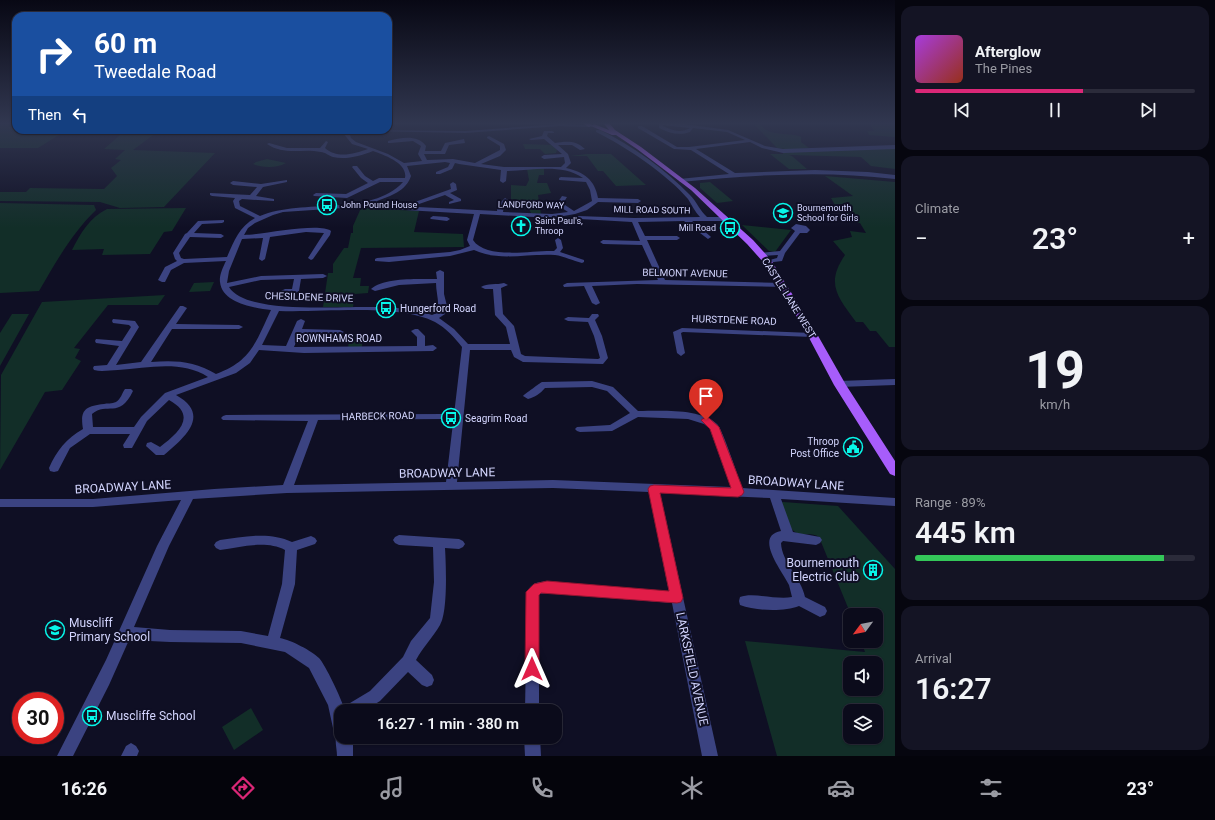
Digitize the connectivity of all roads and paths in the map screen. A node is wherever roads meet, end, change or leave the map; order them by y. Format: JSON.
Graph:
{"nodes":[{"id":1,"x":387,"y":157,"type":"edge"},
{"id":2,"x":423,"y":157,"type":"edge"},
{"id":3,"x":489,"y":157,"type":"edge"},
{"id":4,"x":552,"y":157,"type":"edge"},
{"id":5,"x":566,"y":157,"type":"edge"},
{"id":6,"x":640,"y":157,"type":"edge"},
{"id":7,"x":652,"y":157,"type":"edge"},
{"id":8,"x":705,"y":157,"type":"edge"},
{"id":9,"x":544,"y":158,"type":"dead end"},
{"id":10,"x":452,"y":161,"type":"junction"},
{"id":11,"x":425,"y":162,"type":"junction"},
{"id":12,"x":404,"y":165,"type":"junction"},
{"id":13,"x":476,"y":165,"type":"junction"},
{"id":14,"x":355,"y":167,"type":"dead end"},
{"id":15,"x":563,"y":168,"type":"junction"},
{"id":16,"x":504,"y":169,"type":"junction"},
{"id":17,"x":438,"y":174,"type":"dead end"},
{"id":18,"x":734,"y":175,"type":"junction"},
{"id":19,"x":895,"y":178,"type":"edge"},
{"id":20,"x":561,"y":179,"type":"dead end"},
{"id":21,"x":407,"y":180,"type":"junction"},
{"id":22,"x":587,"y":180,"type":"junction"},
{"id":23,"x":285,"y":181,"type":"dead end"},
{"id":24,"x":503,"y":181,"type":"dead end"},
{"id":25,"x":683,"y":181,"type":"junction"},
{"id":26,"x":233,"y":183,"type":"dead end"},
{"id":27,"x":372,"y":183,"type":"junction"},
{"id":28,"x":453,"y":184,"type":"dead end"},
{"id":29,"x":261,"y":186,"type":"junction"},
{"id":30,"x":212,"y":194,"type":"dead end"},
{"id":31,"x":447,"y":194,"type":"junction"},
{"id":32,"x":316,"y":195,"type":"dead end"},
{"id":33,"x":240,"y":197,"type":"junction"},
{"id":34,"x":252,"y":197,"type":"junction"},
{"id":35,"x":564,"y":197,"type":"dead end"},
{"id":36,"x":272,"y":200,"type":"dead end"},
{"id":37,"x":372,"y":200,"type":"junction"},
{"id":38,"x":505,"y":200,"type":"dead end"},
{"id":39,"x":595,"y":200,"type":"junction"},
{"id":40,"x":638,"y":201,"type":"dead end"},
{"id":41,"x":451,"y":203,"type":"dead end"},
{"id":42,"x":414,"y":210,"type":"junction"},
{"id":43,"x":441,"y":211,"type":"junction"},
{"id":44,"x":477,"y":213,"type":"junction"},
{"id":45,"x":499,"y":214,"type":"junction"},
{"id":46,"x":573,"y":214,"type":"junction"},
{"id":47,"x":580,"y":217,"type":"dead end"},
{"id":48,"x":260,"y":218,"type":"junction"},
{"id":49,"x":433,"y":218,"type":"dead end"},
{"id":50,"x":724,"y":219,"type":"junction"},
{"id":51,"x":634,"y":220,"type":"junction"},
{"id":52,"x":686,"y":220,"type":"junction"},
{"id":53,"x":705,"y":220,"type":"junction"},
{"id":54,"x":222,"y":221,"type":"dead end"},
{"id":55,"x":798,"y":231,"type":"dead end"},
{"id":56,"x":187,"y":235,"type":"junction"},
{"id":57,"x":221,"y":236,"type":"dead end"},
{"id":58,"x":267,"y":236,"type":"junction"},
{"id":59,"x":239,"y":237,"type":"junction"},
{"id":60,"x":708,"y":237,"type":"dead end"},
{"id":61,"x":676,"y":238,"type":"dead end"},
{"id":62,"x":558,"y":240,"type":"dead end"},
{"id":63,"x":643,"y":240,"type":"junction"},
{"id":64,"x":603,"y":242,"type":"dead end"},
{"id":65,"x":474,"y":247,"type":"junction"},
{"id":66,"x":556,"y":253,"type":"junction"},
{"id":67,"x":782,"y":253,"type":"junction"},
{"id":68,"x":304,"y":254,"type":"dead end"},
{"id":69,"x":761,"y":254,"type":"junction"},
{"id":70,"x":230,"y":259,"type":"junction"},
{"id":71,"x":262,"y":259,"type":"dead end"},
{"id":72,"x":377,"y":260,"type":"dead end"},
{"id":73,"x":183,"y":261,"type":"junction"},
{"id":74,"x":582,"y":261,"type":"dead end"},
{"id":75,"x":768,"y":262,"type":"junction"},
{"id":76,"x":440,"y":272,"type":"dead end"},
{"id":77,"x":298,"y":276,"type":"junction"},
{"id":78,"x":323,"y":276,"type":"dead end"},
{"id":79,"x":162,"y":280,"type":"dead end"},
{"id":80,"x":441,"y":281,"type":"junction"},
{"id":81,"x":663,"y":282,"type":"junction"},
{"id":82,"x":587,"y":284,"type":"junction"},
{"id":83,"x":567,"y":285,"type":"dead end"},
{"id":84,"x":783,"y":285,"type":"junction"},
{"id":85,"x":224,"y":286,"type":"junction"},
{"id":86,"x":485,"y":287,"type":"dead end"},
{"id":87,"x":375,"y":289,"type":"dead end"},
{"id":88,"x":285,"y":291,"type":"dead end"},
{"id":89,"x":596,"y":304,"type":"dead end"},
{"id":90,"x":183,"y":308,"type":"dead end"},
{"id":91,"x":276,"y":308,"type":"junction"},
{"id":92,"x":433,"y":318,"type":"junction"},
{"id":93,"x":568,"y":319,"type":"dead end"},
{"id":94,"x":116,"y":321,"type":"dead end"},
{"id":95,"x":301,"y":321,"type":"dead end"},
{"id":96,"x":171,"y":327,"type":"junction"},
{"id":97,"x":239,"y":327,"type":"dead end"},
{"id":98,"x":298,"y":331,"type":"junction"},
{"id":99,"x":415,"y":331,"type":"dead end"},
{"id":100,"x":340,"y":332,"type":"dead end"},
{"id":101,"x":812,"y":334,"type":"junction"},
{"id":102,"x":99,"y":340,"type":"dead end"},
{"id":103,"x":124,"y":344,"type":"junction"},
{"id":104,"x":257,"y":347,"type":"junction"},
{"id":105,"x":466,"y":347,"type":"junction"},
{"id":106,"x":515,"y":347,"type":"junction"},
{"id":107,"x":289,"y":348,"type":"junction"},
{"id":108,"x":421,"y":348,"type":"junction"},
{"id":109,"x":434,"y":348,"type":"dead end"},
{"id":110,"x":681,"y":353,"type":"dead end"},
{"id":111,"x":144,"y":365,"type":"junction"},
{"id":112,"x":97,"y":368,"type":"dead end"},
{"id":113,"x":110,"y":368,"type":"junction"},
{"id":114,"x":215,"y":377,"type":"junction"},
{"id":115,"x":895,"y":382,"type":"edge"},
{"id":116,"x":839,"y":384,"type":"junction"},
{"id":117,"x":128,"y":391,"type":"dead end"},
{"id":118,"x":168,"y":395,"type":"junction"},
{"id":119,"x":528,"y":396,"type":"dead end"},
{"id":120,"x":636,"y":414,"type":"junction"},
{"id":121,"x":442,"y":416,"type":"dead end"},
{"id":122,"x":314,"y":417,"type":"junction"},
{"id":123,"x":226,"y":418,"type":"dead end"},
{"id":124,"x":580,"y":429,"type":"dead end"},
{"id":125,"x":137,"y":430,"type":"junction"},
{"id":126,"x":88,"y":431,"type":"junction"},
{"id":127,"x":128,"y":445,"type":"dead end"},
{"id":128,"x":151,"y":446,"type":"dead end"},
{"id":129,"x":54,"y":468,"type":"dead end"},
{"id":130,"x":895,"y":471,"type":"edge"},
{"id":131,"x":451,"y":486,"type":"junction"},
{"id":132,"x":287,"y":489,"type":"junction"},
{"id":133,"x":654,"y":489,"type":"junction"},
{"id":134,"x":738,"y":492,"type":"junction"},
{"id":135,"x":774,"y":495,"type":"junction"},
{"id":136,"x":189,"y":496,"type":"junction"},
{"id":137,"x":895,"y":502,"type":"edge"},
{"id":138,"x":0,"y":503,"type":"edge"},
{"id":139,"x":789,"y":536,"type":"junction"},
{"id":140,"x":399,"y":540,"type":"dead end"},
{"id":141,"x":816,"y":540,"type":"dead end"},
{"id":142,"x":311,"y":541,"type":"dead end"},
{"id":143,"x":438,"y":542,"type":"junction"},
{"id":144,"x":459,"y":544,"type":"dead end"},
{"id":145,"x":220,"y":545,"type":"dead end"},
{"id":146,"x":291,"y":547,"type":"junction"},
{"id":147,"x":677,"y":598,"type":"junction"},
{"id":148,"x":799,"y":600,"type":"junction"},
{"id":149,"x":745,"y":601,"type":"dead end"},
{"id":150,"x":820,"y":611,"type":"dead end"},
{"id":151,"x":125,"y":633,"type":"junction"},
{"id":152,"x":272,"y":643,"type":"junction"},
{"id":153,"x":408,"y":662,"type":"junction"},
{"id":154,"x":427,"y":680,"type":"dead end"},
{"id":155,"x":336,"y":704,"type":"edge"},
{"id":156,"x":363,"y":704,"type":"edge"},
{"id":157,"x":532,"y":704,"type":"edge"},
{"id":158,"x":345,"y":744,"type":"edge"},
{"id":159,"x":532,"y":744,"type":"edge"},
{"id":160,"x":65,"y":756,"type":"edge"},
{"id":161,"x":344,"y":756,"type":"edge"},
{"id":162,"x":533,"y":756,"type":"edge"},
{"id":163,"x":710,"y":756,"type":"edge"}],
"edges":[{"from":1,"to":12,"type":"street"},
{"from":2,"to":11,"type":"street"},
{"from":3,"to":13,"type":"street"},
{"from":4,"to":9,"type":"street"},
{"from":5,"to":15,"type":"street"},
{"from":6,"to":53,"type":"street","name":"CASTLE LANE WEST"},
{"from":7,"to":25,"type":"main road","name":"CASTLE LANE WEST"},
{"from":8,"to":18,"type":"street"},
{"from":10,"to":11,"type":"street"},
{"from":10,"to":13,"type":"street"},
{"from":10,"to":17,"type":"street"},
{"from":11,"to":12,"type":"street"},
{"from":12,"to":21,"type":"street"},
{"from":13,"to":16,"type":"street"},
{"from":14,"to":27,"type":"street"},
{"from":15,"to":16,"type":"street"},
{"from":15,"to":22,"type":"street"},
{"from":16,"to":24,"type":"street"},
{"from":18,"to":19,"type":"street"},
{"from":18,"to":25,"type":"street"},
{"from":19,"to":25,"type":"street"},
{"from":20,"to":22,"type":"street"},
{"from":21,"to":27,"type":"street"},
{"from":21,"to":37,"type":"street"},
{"from":22,"to":39,"type":"street"},
{"from":23,"to":29,"type":"street"},
{"from":25,"to":50,"type":"main road","name":"CASTLE LANE WEST"},
{"from":26,"to":29,"type":"street"},
{"from":27,"to":32,"type":"street"},
{"from":28,"to":31,"type":"street"},
{"from":29,"to":34,"type":"street"},
{"from":30,"to":33,"type":"street"},
{"from":31,"to":41,"type":"street"},
{"from":31,"to":42,"type":"street"},
{"from":33,"to":34,"type":"street"},
{"from":33,"to":48,"type":"street"},
{"from":34,"to":36,"type":"street"},
{"from":35,"to":46,"type":"street"},
{"from":37,"to":42,"type":"street","name":"LANDFORD WAY"},
{"from":37,"to":48,"type":"street"},
{"from":38,"to":45,"type":"street"},
{"from":39,"to":40,"type":"street"},
{"from":39,"to":46,"type":"street","name":"LANDFORD WAY"},
{"from":42,"to":43,"type":"street","name":"LANDFORD WAY"},
{"from":43,"to":44,"type":"street","name":"LANDFORD WAY"},
{"from":43,"to":49,"type":"street"},
{"from":44,"to":45,"type":"street","name":"LANDFORD WAY"},
{"from":44,"to":65,"type":"street"},
{"from":45,"to":46,"type":"street","name":"LANDFORD WAY"},
{"from":47,"to":51,"type":"street","name":"MILL ROAD SOUTH"},
{"from":48,"to":59,"type":"street"},
{"from":50,"to":53,"type":"street","name":"MILL ROAD SOUTH"},
{"from":50,"to":69,"type":"main road","name":"CASTLE LANE WEST"},
{"from":51,"to":52,"type":"street","name":"MILL ROAD SOUTH"},
{"from":51,"to":63,"type":"street"},
{"from":52,"to":53,"type":"street","name":"MILL ROAD SOUTH"},
{"from":52,"to":60,"type":"street"},
{"from":54,"to":56,"type":"street"},
{"from":55,"to":67,"type":"street"},
{"from":56,"to":57,"type":"street"},
{"from":56,"to":73,"type":"street"},
{"from":58,"to":59,"type":"street"},
{"from":58,"to":68,"type":"street"},
{"from":58,"to":71,"type":"street"},
{"from":59,"to":70,"type":"street"},
{"from":61,"to":63,"type":"street"},
{"from":62,"to":66,"type":"street"},
{"from":63,"to":64,"type":"street"},
{"from":63,"to":81,"type":"street"},
{"from":65,"to":66,"type":"street"},
{"from":65,"to":72,"type":"street"},
{"from":66,"to":74,"type":"street"},
{"from":67,"to":69,"type":"street"},
{"from":67,"to":75,"type":"street"},
{"from":69,"to":75,"type":"main road","name":"CASTLE LANE WEST"},
{"from":70,"to":73,"type":"street"},
{"from":70,"to":85,"type":"street"},
{"from":73,"to":79,"type":"street"},
{"from":75,"to":84,"type":"main road","name":"CASTLE LANE WEST"},
{"from":76,"to":80,"type":"street"},
{"from":77,"to":78,"type":"street"},
{"from":77,"to":85,"type":"street"},
{"from":77,"to":88,"type":"street"},
{"from":80,"to":87,"type":"street"},
{"from":80,"to":92,"type":"street"},
{"from":81,"to":82,"type":"street","name":"BELMONT AVENUE"},
{"from":81,"to":84,"type":"street","name":"BELMONT AVENUE"},
{"from":82,"to":83,"type":"street","name":"BELMONT AVENUE"},
{"from":82,"to":89,"type":"street"},
{"from":84,"to":101,"type":"main road","name":"CASTLE LANE WEST"},
{"from":85,"to":91,"type":"street","name":"CHESILDENE DRIVE"},
{"from":86,"to":106,"type":"street"},
{"from":90,"to":96,"type":"street"},
{"from":91,"to":92,"type":"street","name":"CHESILDENE DRIVE"},
{"from":91,"to":104,"type":"street"},
{"from":92,"to":105,"type":"street","name":"CHESILDENE DRIVE"},
{"from":93,"to":106,"type":"street"},
{"from":94,"to":103,"type":"street"},
{"from":95,"to":98,"type":"street"},
{"from":96,"to":97,"type":"street"},
{"from":96,"to":111,"type":"street"},
{"from":98,"to":100,"type":"street"},
{"from":98,"to":107,"type":"street"},
{"from":99,"to":108,"type":"street"},
{"from":101,"to":110,"type":"street","name":"HURSTDENE ROAD"},
{"from":101,"to":116,"type":"main road","name":"CASTLE LANE WEST"},
{"from":102,"to":103,"type":"street"},
{"from":103,"to":113,"type":"street"},
{"from":104,"to":107,"type":"street","name":"ROWNHAMS ROAD"},
{"from":104,"to":114,"type":"street"},
{"from":105,"to":106,"type":"street"},
{"from":105,"to":131,"type":"street"},
{"from":107,"to":108,"type":"street","name":"ROWNHAMS ROAD"},
{"from":108,"to":109,"type":"street","name":"ROWNHAMS ROAD"},
{"from":111,"to":113,"type":"street"},
{"from":111,"to":114,"type":"street"},
{"from":112,"to":113,"type":"street"},
{"from":114,"to":118,"type":"street"},
{"from":115,"to":116,"type":"street"},
{"from":116,"to":130,"type":"main road","name":"CASTLE LANE WEST"},
{"from":117,"to":126,"type":"street"},
{"from":118,"to":125,"type":"street"},
{"from":118,"to":128,"type":"street"},
{"from":119,"to":120,"type":"street"},
{"from":120,"to":124,"type":"street"},
{"from":120,"to":134,"type":"street"},
{"from":121,"to":122,"type":"street","name":"HARBECK ROAD"},
{"from":122,"to":123,"type":"street","name":"HARBECK ROAD"},
{"from":122,"to":132,"type":"street"},
{"from":125,"to":126,"type":"street"},
{"from":125,"to":127,"type":"street"},
{"from":126,"to":129,"type":"street"},
{"from":131,"to":132,"type":"street","name":"BROADWAY LANE"},
{"from":131,"to":133,"type":"street","name":"BROADWAY LANE"},
{"from":132,"to":136,"type":"street","name":"BROADWAY LANE"},
{"from":133,"to":134,"type":"street","name":"BROADWAY LANE"},
{"from":133,"to":147,"type":"street","name":"LARKSFIELD AVENUE"},
{"from":134,"to":135,"type":"street","name":"BROADWAY LANE"},
{"from":135,"to":137,"type":"street","name":"BROADWAY LANE"},
{"from":135,"to":139,"type":"street"},
{"from":136,"to":138,"type":"street","name":"BROADWAY LANE"},
{"from":136,"to":151,"type":"street"},
{"from":139,"to":141,"type":"street"},
{"from":139,"to":148,"type":"street"},
{"from":140,"to":143,"type":"street"},
{"from":142,"to":146,"type":"street"},
{"from":143,"to":144,"type":"street"},
{"from":143,"to":153,"type":"street"},
{"from":145,"to":146,"type":"street"},
{"from":146,"to":152,"type":"street"},
{"from":147,"to":157,"type":"street"},
{"from":147,"to":163,"type":"street","name":"LARKSFIELD AVENUE"},
{"from":148,"to":149,"type":"street"},
{"from":148,"to":150,"type":"street"},
{"from":151,"to":152,"type":"street"},
{"from":151,"to":160,"type":"street"},
{"from":152,"to":155,"type":"street"},
{"from":153,"to":154,"type":"street"},
{"from":153,"to":156,"type":"street"},
{"from":158,"to":161,"type":"street"},
{"from":159,"to":162,"type":"street"}]}
